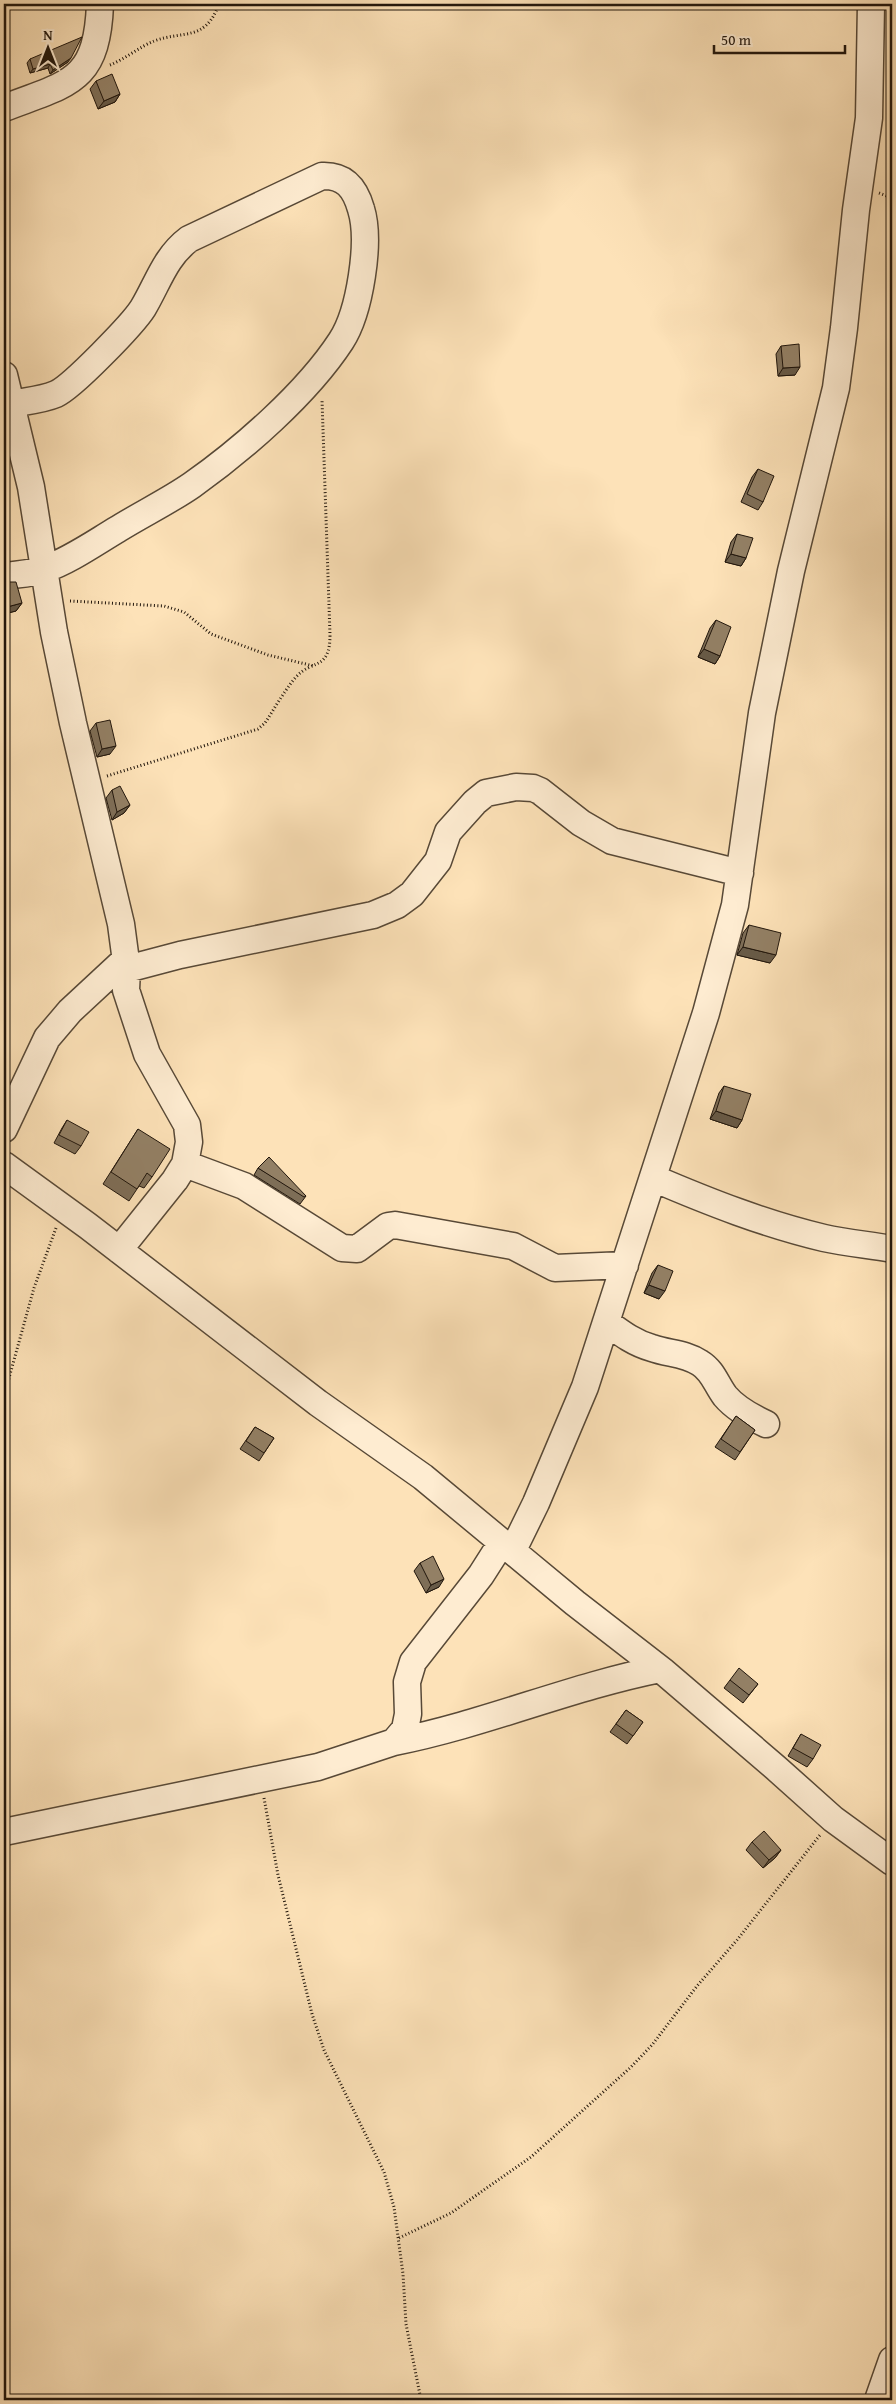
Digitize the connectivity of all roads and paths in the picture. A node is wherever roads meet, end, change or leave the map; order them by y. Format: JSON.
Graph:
{"nodes":[{"id":1,"x":100,"y":4,"type":"edge"},
{"id":2,"x":219,"y":4,"type":"edge"},
{"id":3,"x":871,"y":4,"type":"edge"},
{"id":4,"x":81,"y":72,"type":"junction"},
{"id":5,"x":4,"y":108,"type":"edge"},
{"id":6,"x":321,"y":367,"type":"junction"},
{"id":7,"x":4,"y":375,"type":"edge"},
{"id":8,"x":11,"y":404,"type":"junction"},
{"id":9,"x":45,"y":569,"type":"junction"},
{"id":10,"x":4,"y":576,"type":"edge"},
{"id":11,"x":49,"y":599,"type":"junction"},
{"id":12,"x":316,"y":666,"type":"junction"},
{"id":13,"x":88,"y":782,"type":"junction"},
{"id":14,"x":740,"y":873,"type":"junction"},
{"id":15,"x":127,"y":964,"type":"junction"},
{"id":16,"x":4,"y":1129,"type":"edge"},
{"id":17,"x":185,"y":1164,"type":"junction"},
{"id":18,"x":4,"y":1165,"type":"edge"},
{"id":19,"x":653,"y":1178,"type":"junction"},
{"id":20,"x":63,"y":1208,"type":"junction"},
{"id":21,"x":892,"y":1249,"type":"edge"},
{"id":22,"x":119,"y":1250,"type":"junction"},
{"id":23,"x":625,"y":1265,"type":"junction"},
{"id":24,"x":606,"y":1322,"type":"junction"},
{"id":25,"x":4,"y":1396,"type":"edge"},
{"id":26,"x":766,"y":1424,"type":"dead end"},
{"id":27,"x":507,"y":1546,"type":"junction"},
{"id":28,"x":660,"y":1670,"type":"junction"},
{"id":29,"x":394,"y":1742,"type":"junction"},
{"id":30,"x":260,"y":1780,"type":"junction"},
{"id":31,"x":833,"y":1820,"type":"junction"},
{"id":32,"x":4,"y":1832,"type":"edge"},
{"id":33,"x":892,"y":1862,"type":"edge"},
{"id":34,"x":399,"y":2238,"type":"junction"},
{"id":35,"x":892,"y":2360,"type":"edge"},
{"id":36,"x":421,"y":2400,"type":"edge"},
{"id":37,"x":878,"y":2400,"type":"edge"}],
"edges":[{"from":1,"to":4,"type":"street"},
{"from":2,"to":4,"type":"path"},
{"from":3,"to":14,"type":"street"},
{"from":4,"to":5,"type":"street"},
{"from":6,"to":8,"type":"street"},
{"from":6,"to":9,"type":"street"},
{"from":6,"to":12,"type":"path"},
{"from":7,"to":8,"type":"street"},
{"from":8,"to":9,"type":"street"},
{"from":9,"to":10,"type":"street"},
{"from":9,"to":11,"type":"street"},
{"from":11,"to":12,"type":"path"},
{"from":11,"to":13,"type":"street"},
{"from":12,"to":13,"type":"path"},
{"from":13,"to":15,"type":"street"},
{"from":14,"to":15,"type":"street"},
{"from":14,"to":19,"type":"street"},
{"from":15,"to":16,"type":"street"},
{"from":15,"to":17,"type":"street"},
{"from":17,"to":22,"type":"street"},
{"from":17,"to":23,"type":"street"},
{"from":18,"to":20,"type":"street"},
{"from":19,"to":21,"type":"street"},
{"from":19,"to":23,"type":"street"},
{"from":20,"to":22,"type":"street"},
{"from":20,"to":25,"type":"path"},
{"from":22,"to":27,"type":"street"},
{"from":23,"to":24,"type":"street"},
{"from":24,"to":26,"type":"street"},
{"from":24,"to":27,"type":"street"},
{"from":27,"to":28,"type":"street"},
{"from":27,"to":29,"type":"street"},
{"from":28,"to":29,"type":"street"},
{"from":28,"to":31,"type":"street"},
{"from":29,"to":30,"type":"street"},
{"from":30,"to":32,"type":"street"},
{"from":30,"to":34,"type":"path"},
{"from":31,"to":33,"type":"street"},
{"from":31,"to":34,"type":"path"},
{"from":34,"to":36,"type":"path"},
{"from":35,"to":37,"type":"street"}]}
